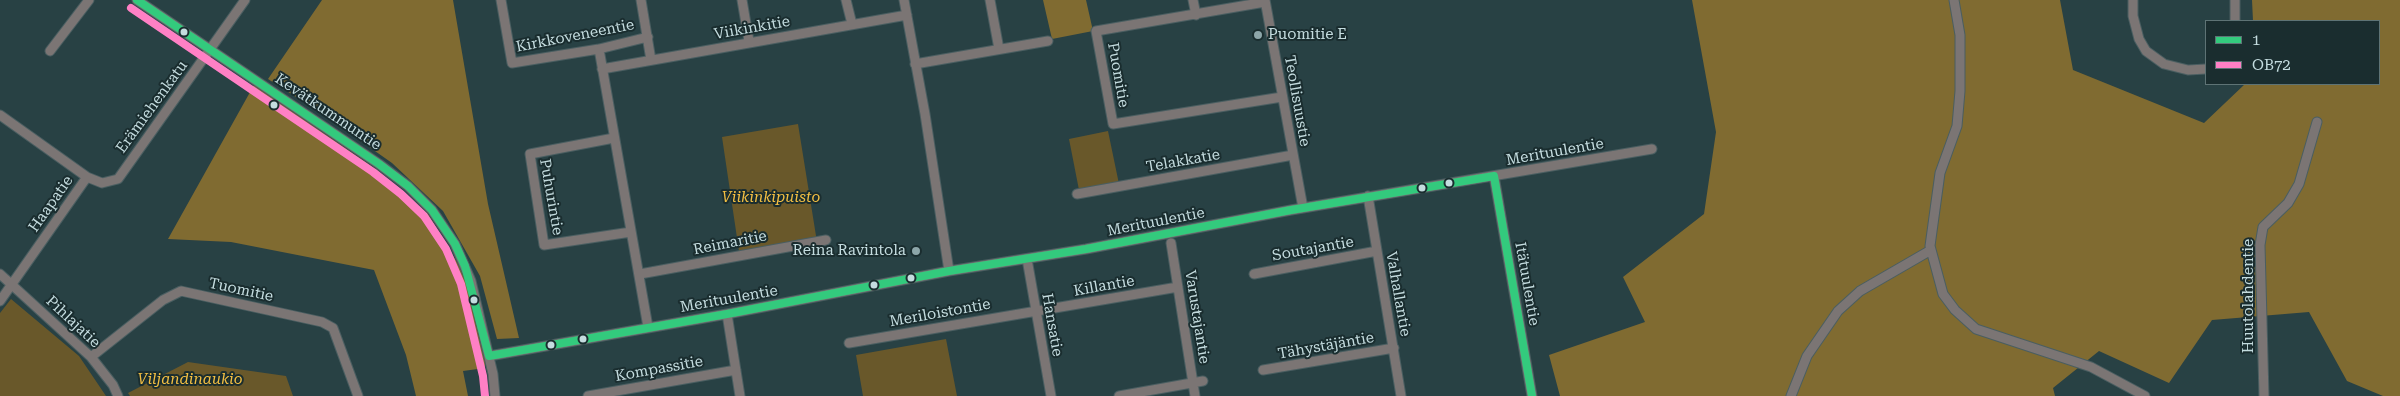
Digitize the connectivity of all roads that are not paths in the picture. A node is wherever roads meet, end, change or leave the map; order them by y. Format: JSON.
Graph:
{"nodes":[{"id":1,"x":89,"y":0,"type":"edge"},
{"id":2,"x":137,"y":0,"type":"edge"},
{"id":3,"x":245,"y":0,"type":"edge"},
{"id":4,"x":501,"y":0,"type":"edge"},
{"id":5,"x":641,"y":0,"type":"edge"},
{"id":6,"x":742,"y":0,"type":"edge"},
{"id":7,"x":846,"y":0,"type":"edge"},
{"id":8,"x":904,"y":0,"type":"edge"},
{"id":9,"x":990,"y":0,"type":"edge"},
{"id":10,"x":1193,"y":0,"type":"edge"},
{"id":11,"x":1954,"y":0,"type":"edge"},
{"id":12,"x":2133,"y":0,"type":"edge"},
{"id":13,"x":2235,"y":0,"type":"edge"},
{"id":14,"x":1265,"y":1,"type":"edge"},
{"id":15,"x":907,"y":15,"type":"junction"},
{"id":16,"x":1196,"y":15,"type":"junction"},
{"id":17,"x":2236,"y":20,"type":"edge"},
{"id":18,"x":852,"y":24,"type":"junction"},
{"id":19,"x":648,"y":36,"type":"junction"},
{"id":20,"x":749,"y":41,"type":"junction"},
{"id":21,"x":1048,"y":41,"type":"dead end"},
{"id":22,"x":599,"y":49,"type":"junction"},
{"id":23,"x":999,"y":49,"type":"junction"},
{"id":24,"x":211,"y":50,"type":"junction"},
{"id":25,"x":50,"y":51,"type":"dead end"},
{"id":26,"x":651,"y":60,"type":"junction"},
{"id":27,"x":915,"y":64,"type":"junction"},
{"id":28,"x":602,"y":69,"type":"junction"},
{"id":29,"x":2205,"y":70,"type":"edge"},
{"id":30,"x":1282,"y":96,"type":"junction"},
{"id":31,"x":0,"y":115,"type":"edge"},
{"id":32,"x":2317,"y":122,"type":"dead end"},
{"id":33,"x":614,"y":138,"type":"junction"},
{"id":34,"x":1652,"y":149,"type":"dead end"},
{"id":35,"x":1293,"y":156,"type":"junction"},
{"id":36,"x":1494,"y":176,"type":"junction"},
{"id":37,"x":87,"y":177,"type":"junction"},
{"id":38,"x":1077,"y":194,"type":"dead end"},
{"id":39,"x":1368,"y":196,"type":"junction"},
{"id":40,"x":1303,"y":208,"type":"junction"},
{"id":41,"x":630,"y":232,"type":"junction"},
{"id":42,"x":826,"y":240,"type":"dead end"},
{"id":43,"x":1171,"y":243,"type":"dead end"},
{"id":44,"x":1931,"y":250,"type":"junction"},
{"id":45,"x":1377,"y":252,"type":"junction"},
{"id":46,"x":1027,"y":259,"type":"junction"},
{"id":47,"x":949,"y":271,"type":"junction"},
{"id":48,"x":0,"y":274,"type":"edge"},
{"id":49,"x":640,"y":274,"type":"junction"},
{"id":50,"x":1254,"y":274,"type":"dead end"},
{"id":51,"x":12,"y":284,"type":"junction"},
{"id":52,"x":1178,"y":287,"type":"junction"},
{"id":53,"x":0,"y":302,"type":"edge"},
{"id":54,"x":1035,"y":311,"type":"junction"},
{"id":55,"x":727,"y":314,"type":"junction"},
{"id":56,"x":648,"y":327,"type":"junction"},
{"id":57,"x":849,"y":343,"type":"dead end"},
{"id":58,"x":1394,"y":348,"type":"junction"},
{"id":59,"x":489,"y":356,"type":"junction"},
{"id":60,"x":91,"y":357,"type":"junction"},
{"id":61,"x":736,"y":370,"type":"junction"},
{"id":62,"x":1263,"y":370,"type":"dead end"},
{"id":63,"x":1203,"y":380,"type":"dead end"},
{"id":64,"x":1193,"y":382,"type":"junction"},
{"id":65,"x":118,"y":396,"type":"edge"},
{"id":66,"x":358,"y":396,"type":"edge"},
{"id":67,"x":495,"y":396,"type":"edge"},
{"id":68,"x":588,"y":396,"type":"edge"},
{"id":69,"x":740,"y":396,"type":"edge"},
{"id":70,"x":1051,"y":396,"type":"edge"},
{"id":71,"x":1119,"y":396,"type":"edge"},
{"id":72,"x":1195,"y":396,"type":"edge"},
{"id":73,"x":1401,"y":396,"type":"edge"},
{"id":74,"x":1532,"y":396,"type":"edge"},
{"id":75,"x":1791,"y":396,"type":"edge"},
{"id":76,"x":2145,"y":396,"type":"edge"},
{"id":77,"x":2264,"y":396,"type":"edge"}],
"edges":[{"from":1,"to":25,"type":"street"},
{"from":2,"to":24,"type":"street","name":"Kevätkummuntie"},
{"from":3,"to":24,"type":"street","name":"Erämiehenkatu"},
{"from":4,"to":22,"type":"street","name":"Kirkkoveneentie"},
{"from":5,"to":19,"type":"street"},
{"from":6,"to":20,"type":"street"},
{"from":7,"to":18,"type":"street"},
{"from":8,"to":15,"type":"street"},
{"from":9,"to":23,"type":"street"},
{"from":10,"to":16,"type":"street"},
{"from":11,"to":44,"type":"street"},
{"from":12,"to":29,"type":"street"},
{"from":13,"to":17,"type":"street"},
{"from":14,"to":16,"type":"street","name":"Puomitie"},
{"from":14,"to":30,"type":"street","name":"Teollisuustie"},
{"from":15,"to":18,"type":"street","name":"Viikinkitie"},
{"from":15,"to":27,"type":"street"},
{"from":16,"to":30,"type":"street","name":"Puomitie"},
{"from":18,"to":20,"type":"street","name":"Viikinkitie"},
{"from":19,"to":22,"type":"street","name":"Kirkkoveneentie"},
{"from":19,"to":26,"type":"street"},
{"from":20,"to":26,"type":"street","name":"Viikinkitie"},
{"from":21,"to":23,"type":"street"},
{"from":22,"to":28,"type":"street"},
{"from":23,"to":27,"type":"street"},
{"from":24,"to":37,"type":"street","name":"Erämiehenkatu"},
{"from":24,"to":59,"type":"street","name":"Kevätkummuntie"},
{"from":26,"to":28,"type":"street","name":"Viikinkitie"},
{"from":27,"to":47,"type":"street"},
{"from":28,"to":33,"type":"street"},
{"from":30,"to":35,"type":"street","name":"Teollisuustie"},
{"from":31,"to":37,"type":"street","name":"Haapatie"},
{"from":32,"to":77,"type":"street","name":"Huutolahdentie"},
{"from":33,"to":41,"type":"street"},
{"from":33,"to":41,"type":"street","name":"Puhurintie"},
{"from":34,"to":36,"type":"street","name":"Merituulentie"},
{"from":35,"to":38,"type":"street","name":"Telakkatie"},
{"from":35,"to":40,"type":"street","name":"Teollisuustie"},
{"from":36,"to":39,"type":"street","name":"Merituulentie"},
{"from":36,"to":74,"type":"street","name":"Itätuulentie"},
{"from":37,"to":51,"type":"street","name":"Haapatie"},
{"from":39,"to":40,"type":"street","name":"Merituulentie"},
{"from":39,"to":45,"type":"street","name":"Valhallantie"},
{"from":40,"to":46,"type":"street","name":"Merituulentie"},
{"from":41,"to":49,"type":"street"},
{"from":42,"to":49,"type":"street","name":"Reimaritie"},
{"from":43,"to":52,"type":"street","name":"Varustajantie"},
{"from":44,"to":75,"type":"street"},
{"from":44,"to":76,"type":"street"},
{"from":45,"to":50,"type":"street","name":"Soutajantie"},
{"from":45,"to":58,"type":"street","name":"Valhallantie"},
{"from":46,"to":47,"type":"street","name":"Merituulentie"},
{"from":46,"to":54,"type":"street","name":"Hansatie"},
{"from":47,"to":55,"type":"street","name":"Merituulentie"},
{"from":48,"to":51,"type":"street","name":"Pihlajatie"},
{"from":49,"to":56,"type":"street"},
{"from":51,"to":53,"type":"street","name":"Haapatie"},
{"from":51,"to":60,"type":"street","name":"Pihlajatie"},
{"from":52,"to":54,"type":"street","name":"Killantie"},
{"from":52,"to":64,"type":"street","name":"Varustajantie"},
{"from":54,"to":57,"type":"street","name":"Meriloistontie"},
{"from":54,"to":70,"type":"street","name":"Hansatie"},
{"from":55,"to":56,"type":"street","name":"Merituulentie"},
{"from":55,"to":61,"type":"street"},
{"from":56,"to":59,"type":"street","name":"Merituulentie"},
{"from":58,"to":62,"type":"street","name":"Tähystäjäntie"},
{"from":58,"to":73,"type":"street","name":"Valhallantie"},
{"from":59,"to":67,"type":"street","name":"Kevätkummuntie"},
{"from":60,"to":65,"type":"street","name":"Pihlajatie"},
{"from":60,"to":66,"type":"street","name":"Tuomitie"},
{"from":61,"to":68,"type":"street","name":"Kompassitie"},
{"from":61,"to":69,"type":"street"},
{"from":63,"to":64,"type":"street"},
{"from":64,"to":71,"type":"street"},
{"from":64,"to":72,"type":"street","name":"Varustajantie"}]}
